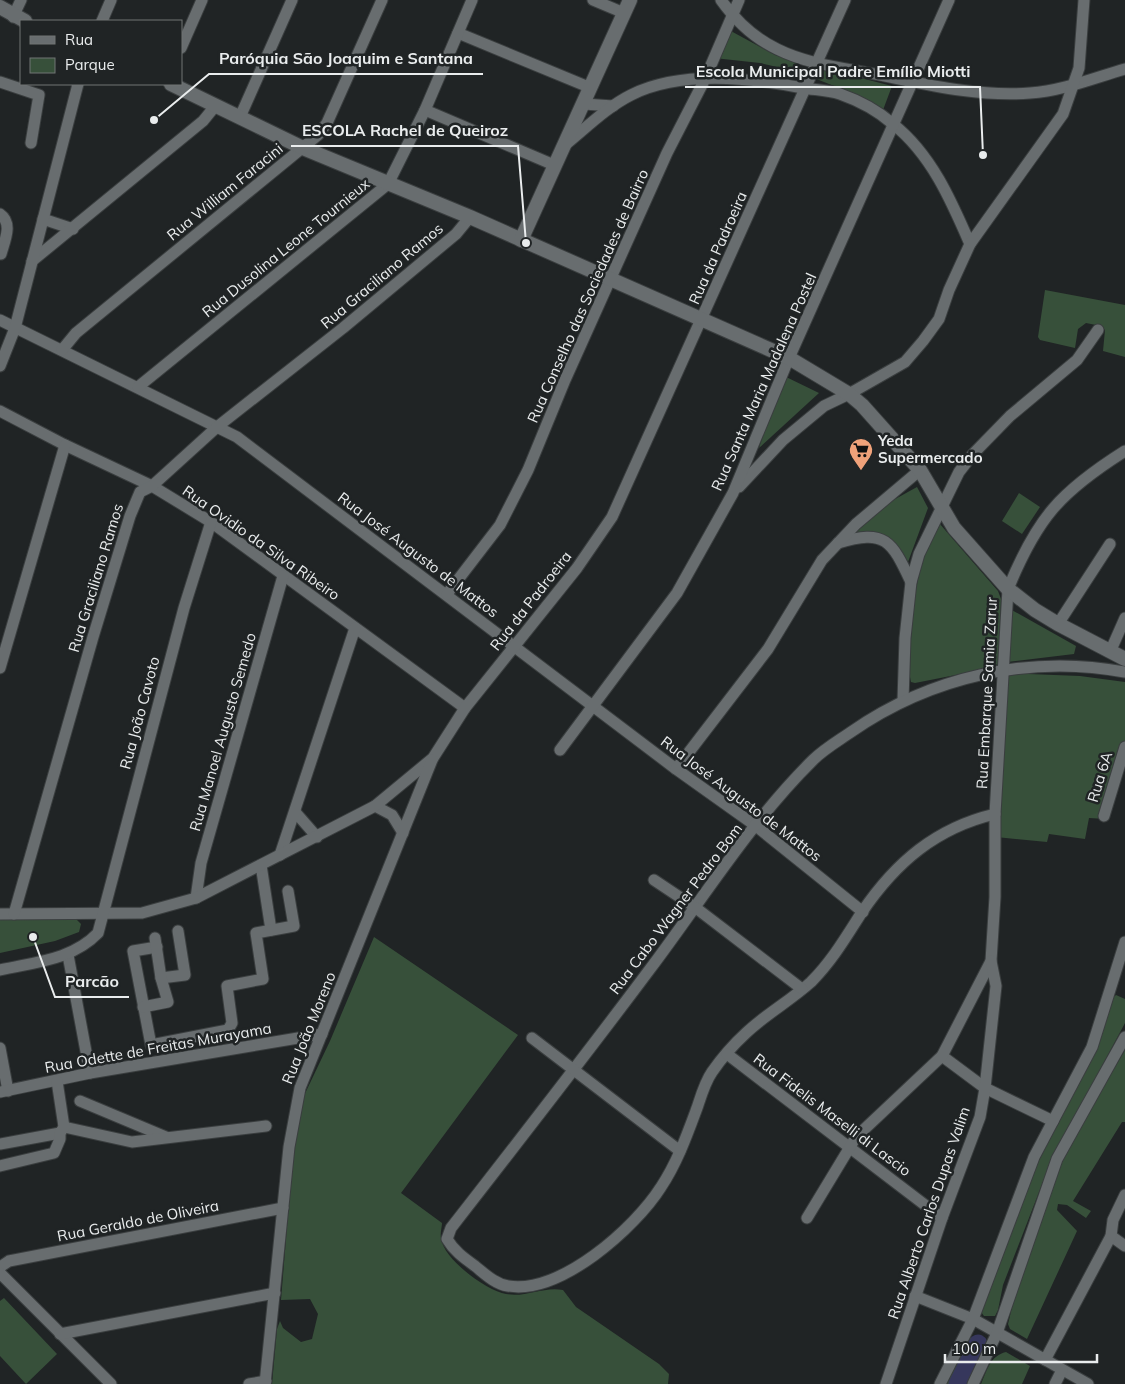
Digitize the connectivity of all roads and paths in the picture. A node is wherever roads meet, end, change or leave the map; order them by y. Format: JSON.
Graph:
{"nodes":[{"id":1,"x":21,"y":0,"type":"edge"},
{"id":2,"x":111,"y":0,"type":"edge"},
{"id":3,"x":202,"y":0,"type":"edge"},
{"id":4,"x":292,"y":0,"type":"edge"},
{"id":5,"x":382,"y":0,"type":"edge"},
{"id":6,"x":472,"y":0,"type":"edge"},
{"id":7,"x":593,"y":0,"type":"edge"},
{"id":8,"x":722,"y":0,"type":"edge"},
{"id":9,"x":738,"y":0,"type":"edge"},
{"id":10,"x":845,"y":0,"type":"edge"},
{"id":11,"x":949,"y":0,"type":"edge"},
{"id":12,"x":1084,"y":0,"type":"edge"},
{"id":13,"x":627,"y":6,"type":"edge"},
{"id":14,"x":0,"y":7,"type":"edge"},
{"id":15,"x":732,"y":15,"type":"junction"},
{"id":16,"x":19,"y":19,"type":"edge"},
{"id":17,"x":102,"y":20,"type":"edge"},
{"id":18,"x":458,"y":33,"type":"junction"},
{"id":19,"x":182,"y":46,"type":"edge"},
{"id":20,"x":817,"y":63,"type":"junction"},
{"id":21,"x":1125,"y":69,"type":"edge"},
{"id":22,"x":704,"y":79,"type":"junction"},
{"id":23,"x":0,"y":82,"type":"edge"},
{"id":24,"x":913,"y":82,"type":"junction"},
{"id":25,"x":1073,"y":84,"type":"junction"},
{"id":26,"x":78,"y":85,"type":"edge"},
{"id":27,"x":173,"y":85,"type":"edge"},
{"id":28,"x":591,"y":88,"type":"junction"},
{"id":29,"x":806,"y":88,"type":"junction"},
{"id":30,"x":584,"y":104,"type":"junction"},
{"id":31,"x":216,"y":105,"type":"junction"},
{"id":32,"x":613,"y":106,"type":"junction"},
{"id":33,"x":425,"y":110,"type":"junction"},
{"id":34,"x":240,"y":117,"type":"junction"},
{"id":35,"x":894,"y":125,"type":"junction"},
{"id":36,"x":31,"y":143,"type":"dead end"},
{"id":37,"x":303,"y":148,"type":"junction"},
{"id":38,"x":562,"y":148,"type":"junction"},
{"id":39,"x":554,"y":165,"type":"junction"},
{"id":40,"x":388,"y":184,"type":"junction"},
{"id":41,"x":0,"y":214,"type":"edge"},
{"id":42,"x":470,"y":217,"type":"junction"},
{"id":43,"x":43,"y":219,"type":"junction"},
{"id":44,"x":73,"y":229,"type":"junction"},
{"id":45,"x":521,"y":240,"type":"junction"},
{"id":46,"x":970,"y":244,"type":"junction"},
{"id":47,"x":2,"y":254,"type":"dead end"},
{"id":48,"x":32,"y":261,"type":"junction"},
{"id":49,"x":611,"y":281,"type":"junction"},
{"id":50,"x":0,"y":320,"type":"edge"},
{"id":51,"x":702,"y":320,"type":"junction"},
{"id":52,"x":15,"y":328,"type":"junction"},
{"id":53,"x":1098,"y":330,"type":"dead end"},
{"id":54,"x":62,"y":350,"type":"junction"},
{"id":55,"x":789,"y":358,"type":"junction"},
{"id":56,"x":0,"y":366,"type":"edge"},
{"id":57,"x":138,"y":387,"type":"junction"},
{"id":58,"x":849,"y":394,"type":"junction"},
{"id":59,"x":0,"y":411,"type":"edge"},
{"id":60,"x":217,"y":427,"type":"junction"},
{"id":61,"x":65,"y":445,"type":"junction"},
{"id":62,"x":1125,"y":451,"type":"edge"},
{"id":63,"x":920,"y":470,"type":"junction"},
{"id":64,"x":152,"y":486,"type":"junction"},
{"id":65,"x":733,"y":493,"type":"junction"},
{"id":66,"x":942,"y":508,"type":"junction"},
{"id":67,"x":211,"y":522,"type":"junction"},
{"id":68,"x":837,"y":544,"type":"junction"},
{"id":69,"x":1110,"y":544,"type":"dead end"},
{"id":70,"x":283,"y":576,"type":"junction"},
{"id":71,"x":911,"y":582,"type":"junction"},
{"id":72,"x":1008,"y":589,"type":"junction"},
{"id":73,"x":447,"y":594,"type":"junction"},
{"id":74,"x":1125,"y":618,"type":"edge"},
{"id":75,"x":1058,"y":624,"type":"junction"},
{"id":76,"x":355,"y":628,"type":"junction"},
{"id":77,"x":515,"y":647,"type":"junction"},
{"id":78,"x":1110,"y":652,"type":"junction"},
{"id":79,"x":1125,"y":659,"type":"edge"},
{"id":80,"x":0,"y":668,"type":"edge"},
{"id":81,"x":1002,"y":670,"type":"junction"},
{"id":82,"x":1125,"y":672,"type":"edge"},
{"id":83,"x":903,"y":701,"type":"junction"},
{"id":84,"x":593,"y":706,"type":"junction"},
{"id":85,"x":465,"y":708,"type":"junction"},
{"id":86,"x":1125,"y":747,"type":"edge"},
{"id":87,"x":560,"y":750,"type":"dead end"},
{"id":88,"x":433,"y":758,"type":"junction"},
{"id":89,"x":676,"y":769,"type":"junction"},
{"id":90,"x":375,"y":806,"type":"junction"},
{"id":91,"x":296,"y":813,"type":"junction"},
{"id":92,"x":995,"y":814,"type":"junction"},
{"id":93,"x":1104,"y":816,"type":"dead end"},
{"id":94,"x":756,"y":826,"type":"junction"},
{"id":95,"x":403,"y":833,"type":"junction"},
{"id":96,"x":317,"y":837,"type":"junction"},
{"id":97,"x":280,"y":855,"type":"junction"},
{"id":98,"x":261,"y":865,"type":"junction"},
{"id":99,"x":654,"y":880,"type":"dead end"},
{"id":100,"x":288,"y":891,"type":"dead end"},
{"id":101,"x":196,"y":898,"type":"junction"},
{"id":102,"x":696,"y":908,"type":"junction"},
{"id":103,"x":863,"y":912,"type":"junction"},
{"id":104,"x":103,"y":913,"type":"junction"},
{"id":105,"x":0,"y":914,"type":"edge"},
{"id":106,"x":14,"y":914,"type":"junction"},
{"id":107,"x":270,"y":930,"type":"junction"},
{"id":108,"x":178,"y":931,"type":"dead end"},
{"id":109,"x":1125,"y":942,"type":"edge"},
{"id":110,"x":68,"y":955,"type":"junction"},
{"id":111,"x":992,"y":958,"type":"junction"},
{"id":112,"x":0,"y":970,"type":"edge"},
{"id":113,"x":1120,"y":977,"type":"edge"},
{"id":114,"x":161,"y":978,"type":"junction"},
{"id":115,"x":802,"y":989,"type":"junction"},
{"id":116,"x":143,"y":1007,"type":"junction"},
{"id":117,"x":322,"y":1034,"type":"junction"},
{"id":118,"x":1125,"y":1037,"type":"edge"},
{"id":119,"x":532,"y":1038,"type":"dead end"},
{"id":120,"x":0,"y":1048,"type":"edge"},
{"id":121,"x":727,"y":1054,"type":"junction"},
{"id":122,"x":942,"y":1056,"type":"junction"},
{"id":123,"x":574,"y":1070,"type":"junction"},
{"id":124,"x":90,"y":1073,"type":"junction"},
{"id":125,"x":56,"y":1081,"type":"junction"},
{"id":126,"x":985,"y":1088,"type":"junction"},
{"id":127,"x":4,"y":1092,"type":"edge"},
{"id":128,"x":80,"y":1101,"type":"dead end"},
{"id":129,"x":1053,"y":1122,"type":"junction"},
{"id":130,"x":266,"y":1126,"type":"dead end"},
{"id":131,"x":62,"y":1130,"type":"junction"},
{"id":132,"x":168,"y":1138,"type":"junction"},
{"id":133,"x":0,"y":1144,"type":"edge"},
{"id":134,"x":850,"y":1146,"type":"junction"},
{"id":135,"x":680,"y":1151,"type":"junction"},
{"id":136,"x":0,"y":1166,"type":"edge"},
{"id":137,"x":1125,"y":1195,"type":"edge"},
{"id":138,"x":283,"y":1208,"type":"junction"},
{"id":139,"x":807,"y":1218,"type":"dead end"},
{"id":140,"x":942,"y":1218,"type":"junction"},
{"id":141,"x":1111,"y":1236,"type":"junction"},
{"id":142,"x":1125,"y":1246,"type":"edge"},
{"id":143,"x":0,"y":1267,"type":"edge"},
{"id":144,"x":0,"y":1273,"type":"edge"},
{"id":145,"x":275,"y":1294,"type":"junction"},
{"id":146,"x":915,"y":1296,"type":"junction"},
{"id":147,"x":973,"y":1318,"type":"junction"},
{"id":148,"x":998,"y":1333,"type":"junction"},
{"id":149,"x":60,"y":1334,"type":"junction"},
{"id":150,"x":1045,"y":1360,"type":"junction"},
{"id":151,"x":1062,"y":1370,"type":"junction"},
{"id":152,"x":266,"y":1382,"type":"edge"},
{"id":153,"x":111,"y":1384,"type":"edge"},
{"id":154,"x":249,"y":1384,"type":"edge"},
{"id":155,"x":886,"y":1384,"type":"edge"},
{"id":156,"x":940,"y":1384,"type":"edge"},
{"id":157,"x":973,"y":1384,"type":"edge"},
{"id":158,"x":1055,"y":1384,"type":"edge"},
{"id":159,"x":1088,"y":1384,"type":"edge"}],
"edges":[{"from":1,"to":16,"type":"street"},
{"from":2,"to":17,"type":"street"},
{"from":3,"to":19,"type":"street"},
{"from":4,"to":34,"type":"street"},
{"from":5,"to":37,"type":"street","name":"Rua William Faracini"},
{"from":6,"to":18,"type":"street","name":"Rua Dusolina Leone Tournieux"},
{"from":7,"to":13,"type":"street"},
{"from":8,"to":15,"type":"street"},
{"from":9,"to":15,"type":"street","name":"Rua Conselho das Sociedades de Bairro"},
{"from":10,"to":20,"type":"street","name":"Rua da Padroeira"},
{"from":11,"to":24,"type":"street","name":"Rua Santa Maria Madalena Postel"},
{"from":12,"to":25,"type":"street"},
{"from":13,"to":28,"type":"street"},
{"from":14,"to":16,"type":"street"},
{"from":15,"to":20,"type":"street"},
{"from":15,"to":22,"type":"street","name":"Rua Conselho das Sociedades de Bairro"},
{"from":18,"to":28,"type":"street"},
{"from":18,"to":33,"type":"street","name":"Rua Dusolina Leone Tournieux"},
{"from":20,"to":24,"type":"street"},
{"from":20,"to":29,"type":"street","name":"Rua da Padroeira"},
{"from":21,"to":25,"type":"street"},
{"from":22,"to":29,"type":"street"},
{"from":22,"to":32,"type":"street"},
{"from":22,"to":49,"type":"street","name":"Rua Conselho das Sociedades de Bairro"},
{"from":23,"to":36,"type":"street"},
{"from":24,"to":25,"type":"street"},
{"from":24,"to":35,"type":"street","name":"Rua Santa Maria Madalena Postel"},
{"from":25,"to":46,"type":"street"},
{"from":26,"to":43,"type":"street"},
{"from":27,"to":31,"type":"street"},
{"from":28,"to":30,"type":"street"},
{"from":29,"to":35,"type":"street"},
{"from":29,"to":51,"type":"street","name":"Rua da Padroeira"},
{"from":30,"to":32,"type":"street"},
{"from":30,"to":38,"type":"street"},
{"from":31,"to":34,"type":"street"},
{"from":31,"to":44,"type":"street"},
{"from":32,"to":38,"type":"street"},
{"from":33,"to":39,"type":"street"},
{"from":33,"to":40,"type":"street","name":"Rua Dusolina Leone Tournieux"},
{"from":34,"to":37,"type":"street"},
{"from":35,"to":46,"type":"street"},
{"from":35,"to":55,"type":"street","name":"Rua Santa Maria Madalena Postel"},
{"from":37,"to":40,"type":"street"},
{"from":37,"to":54,"type":"street","name":"Rua William Faracini"},
{"from":38,"to":39,"type":"street"},
{"from":39,"to":45,"type":"street"},
{"from":40,"to":42,"type":"street"},
{"from":40,"to":57,"type":"street","name":"Rua Dusolina Leone Tournieux"},
{"from":41,"to":47,"type":"street"},
{"from":42,"to":45,"type":"street"},
{"from":42,"to":60,"type":"street","name":"Rua Graciliano Ramos"},
{"from":43,"to":44,"type":"street"},
{"from":43,"to":48,"type":"street"},
{"from":44,"to":48,"type":"street"},
{"from":45,"to":49,"type":"street"},
{"from":46,"to":58,"type":"street"},
{"from":48,"to":52,"type":"street"},
{"from":49,"to":51,"type":"street"},
{"from":49,"to":73,"type":"street","name":"Rua Conselho das Sociedades de Bairro"},
{"from":50,"to":52,"type":"street","name":"Rua José Augusto de Mattos"},
{"from":51,"to":55,"type":"street"},
{"from":51,"to":77,"type":"street","name":"Rua da Padroeira"},
{"from":52,"to":54,"type":"street","name":"Rua José Augusto de Mattos"},
{"from":52,"to":56,"type":"street"},
{"from":53,"to":66,"type":"street"},
{"from":54,"to":57,"type":"street","name":"Rua José Augusto de Mattos"},
{"from":55,"to":58,"type":"street"},
{"from":55,"to":65,"type":"street","name":"Rua Santa Maria Madalena Postel"},
{"from":57,"to":60,"type":"street","name":"Rua José Augusto de Mattos"},
{"from":58,"to":63,"type":"street"},
{"from":58,"to":65,"type":"street"},
{"from":59,"to":61,"type":"street","name":"Rua Ovidio da Silva Ribeiro"},
{"from":60,"to":64,"type":"street","name":"Rua Graciliano Ramos"},
{"from":60,"to":73,"type":"street","name":"Rua José Augusto de Mattos"},
{"from":61,"to":64,"type":"street","name":"Rua Ovidio da Silva Ribeiro"},
{"from":61,"to":80,"type":"street"},
{"from":62,"to":72,"type":"street","name":"Rua Embarque Samia Zarur"},
{"from":63,"to":66,"type":"street"},
{"from":63,"to":68,"type":"street"},
{"from":64,"to":67,"type":"street","name":"Rua Ovidio da Silva Ribeiro"},
{"from":64,"to":106,"type":"street","name":"Rua Graciliano Ramos"},
{"from":65,"to":84,"type":"street","name":"Rua Santa Maria Madalena Postel"},
{"from":66,"to":71,"type":"street"},
{"from":66,"to":72,"type":"street"},
{"from":67,"to":70,"type":"street","name":"Rua Ovidio da Silva Ribeiro"},
{"from":67,"to":104,"type":"street","name":"Rua João Cavoto"},
{"from":68,"to":71,"type":"street"},
{"from":68,"to":89,"type":"street"},
{"from":69,"to":75,"type":"street"},
{"from":70,"to":76,"type":"street","name":"Rua Ovidio da Silva Ribeiro"},
{"from":70,"to":101,"type":"street","name":"Rua Manoel Augusto Semedo"},
{"from":71,"to":83,"type":"street"},
{"from":72,"to":75,"type":"street"},
{"from":72,"to":81,"type":"street","name":"Rua Embarque Samia Zarur"},
{"from":73,"to":77,"type":"street","name":"Rua José Augusto de Mattos"},
{"from":74,"to":78,"type":"street"},
{"from":75,"to":78,"type":"street"},
{"from":76,"to":85,"type":"street","name":"Rua Ovidio da Silva Ribeiro"},
{"from":76,"to":91,"type":"street"},
{"from":77,"to":84,"type":"street","name":"Rua José Augusto de Mattos"},
{"from":77,"to":85,"type":"street","name":"Rua da Padroeira"},
{"from":78,"to":79,"type":"street"},
{"from":81,"to":82,"type":"street","name":"Rua Cabo Wagner Pedro Bom"},
{"from":81,"to":83,"type":"street","name":"Rua Cabo Wagner Pedro Bom"},
{"from":81,"to":92,"type":"street","name":"Rua Embarque Samia Zarur"},
{"from":83,"to":94,"type":"street","name":"Rua Cabo Wagner Pedro Bom"},
{"from":84,"to":87,"type":"street","name":"Rua Santa Maria Madalena Postel"},
{"from":84,"to":89,"type":"street","name":"Rua José Augusto de Mattos"},
{"from":85,"to":88,"type":"street","name":"Rua da Padroeira"},
{"from":86,"to":93,"type":"street","name":"Rua 6A"},
{"from":88,"to":90,"type":"street","name":"Rua da Padroeira"},
{"from":88,"to":95,"type":"street","name":"Rua João Moreno"},
{"from":89,"to":94,"type":"street","name":"Rua José Augusto de Mattos"},
{"from":90,"to":95,"type":"street"},
{"from":90,"to":96,"type":"street","name":"Rua da Padroeira"},
{"from":91,"to":96,"type":"street"},
{"from":91,"to":97,"type":"street"},
{"from":92,"to":103,"type":"street"},
{"from":92,"to":111,"type":"street","name":"Rua Embarque Samia Zarur"},
{"from":94,"to":102,"type":"street","name":"Rua Cabo Wagner Pedro Bom"},
{"from":94,"to":103,"type":"street","name":"Rua José Augusto de Mattos"},
{"from":95,"to":117,"type":"street","name":"Rua João Moreno"},
{"from":96,"to":97,"type":"street","name":"Rua da Padroeira"},
{"from":97,"to":98,"type":"street","name":"Rua da Padroeira"},
{"from":98,"to":101,"type":"street","name":"Rua da Padroeira"},
{"from":98,"to":107,"type":"street"},
{"from":99,"to":102,"type":"street"},
{"from":100,"to":107,"type":"street"},
{"from":101,"to":104,"type":"street","name":"Rua da Padroeira"},
{"from":102,"to":115,"type":"street"},
{"from":102,"to":123,"type":"street","name":"Rua Cabo Wagner Pedro Bom"},
{"from":103,"to":115,"type":"street"},
{"from":104,"to":106,"type":"street","name":"Rua da Padroeira"},
{"from":104,"to":110,"type":"street"},
{"from":105,"to":106,"type":"street","name":"Rua da Padroeira"},
{"from":107,"to":116,"type":"street"},
{"from":108,"to":114,"type":"street"},
{"from":109,"to":113,"type":"street"},
{"from":110,"to":112,"type":"street"},
{"from":110,"to":124,"type":"street"},
{"from":111,"to":122,"type":"street"},
{"from":111,"to":126,"type":"street","name":"Rua Alberto Carlos Dupas Valim"},
{"from":113,"to":129,"type":"street"},
{"from":114,"to":116,"type":"street"},
{"from":114,"to":116,"type":"street"},
{"from":115,"to":121,"type":"street"},
{"from":117,"to":124,"type":"street","name":"Rua Odette de Freitas Murayama"},
{"from":117,"to":138,"type":"street","name":"Rua João Moreno"},
{"from":118,"to":148,"type":"street"},
{"from":119,"to":123,"type":"street"},
{"from":120,"to":127,"type":"street"},
{"from":121,"to":134,"type":"street","name":"Rua Fidelis Maselli di Lascio"},
{"from":121,"to":135,"type":"street"},
{"from":122,"to":126,"type":"street"},
{"from":122,"to":134,"type":"street"},
{"from":123,"to":135,"type":"street"},
{"from":123,"to":135,"type":"street","name":"Rua Cabo Wagner Pedro Bom"},
{"from":124,"to":125,"type":"street","name":"Rua Odette de Freitas Murayama"},
{"from":125,"to":127,"type":"street","name":"Rua Odette de Freitas Murayama"},
{"from":125,"to":131,"type":"street"},
{"from":126,"to":129,"type":"street"},
{"from":126,"to":140,"type":"street","name":"Rua Alberto Carlos Dupas Valim"},
{"from":128,"to":132,"type":"street"},
{"from":129,"to":147,"type":"street"},
{"from":130,"to":132,"type":"street"},
{"from":131,"to":132,"type":"street"},
{"from":131,"to":133,"type":"street"},
{"from":131,"to":136,"type":"street"},
{"from":134,"to":139,"type":"street"},
{"from":134,"to":140,"type":"street","name":"Rua Fidelis Maselli di Lascio"},
{"from":137,"to":141,"type":"street"},
{"from":138,"to":143,"type":"street","name":"Rua Geraldo de Oliveira"},
{"from":138,"to":145,"type":"street","name":"Rua João Moreno"},
{"from":140,"to":146,"type":"street","name":"Rua Alberto Carlos Dupas Valim"},
{"from":141,"to":142,"type":"street"},
{"from":141,"to":150,"type":"street"},
{"from":144,"to":149,"type":"street"},
{"from":145,"to":149,"type":"street"},
{"from":145,"to":152,"type":"street","name":"Rua João Moreno"},
{"from":146,"to":147,"type":"street"},
{"from":146,"to":155,"type":"street","name":"Rua Alberto Carlos Dupas Valim"},
{"from":147,"to":148,"type":"street"},
{"from":147,"to":156,"type":"street"},
{"from":148,"to":150,"type":"street"},
{"from":148,"to":157,"type":"street"},
{"from":149,"to":153,"type":"street"},
{"from":150,"to":151,"type":"street"},
{"from":151,"to":158,"type":"street"},
{"from":151,"to":159,"type":"street"},
{"from":152,"to":154,"type":"street"}]}
